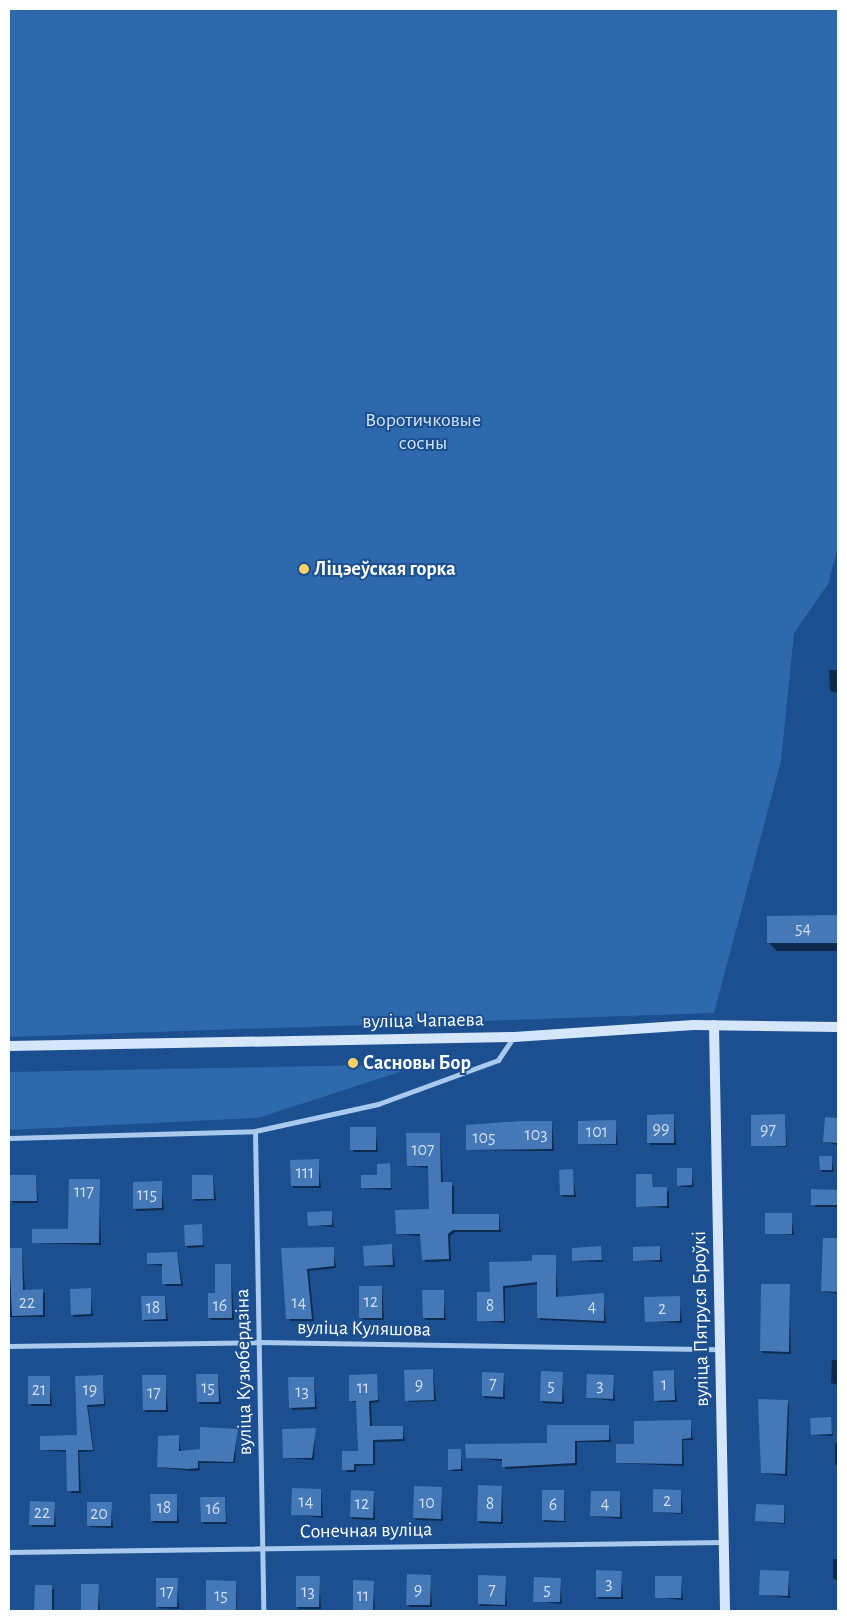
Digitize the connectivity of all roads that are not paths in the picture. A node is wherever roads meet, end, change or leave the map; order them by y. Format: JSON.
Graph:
{"nodes":[{"id":1,"x":714,"y":1025,"type":"junction"},
{"id":2,"x":838,"y":1027,"type":"edge"},
{"id":3,"x":514,"y":1036,"type":"junction"},
{"id":4,"x":9,"y":1046,"type":"edge"},
{"id":5,"x":255,"y":1131,"type":"junction"},
{"id":6,"x":9,"y":1138,"type":"edge"},
{"id":7,"x":259,"y":1342,"type":"junction"},
{"id":8,"x":9,"y":1346,"type":"edge"},
{"id":9,"x":719,"y":1349,"type":"junction"},
{"id":10,"x":724,"y":1542,"type":"junction"},
{"id":11,"x":262,"y":1547,"type":"junction"},
{"id":12,"x":9,"y":1552,"type":"edge"},
{"id":13,"x":263,"y":1611,"type":"edge"},
{"id":14,"x":725,"y":1611,"type":"edge"}],
"edges":[{"from":1,"to":2,"type":"main road","name":"вуліца Чапаева"},
{"from":1,"to":3,"type":"main road","name":"вуліца Чапаева"},
{"from":1,"to":9,"type":"main road","name":"вуліца Пятруся Броўкі"},
{"from":3,"to":4,"type":"main road","name":"вуліца Чапаева"},
{"from":3,"to":5,"type":"street"},
{"from":5,"to":6,"type":"street"},
{"from":5,"to":7,"type":"street","name":"вуліца Кузюбердзіна"},
{"from":7,"to":8,"type":"street","name":"вуліца Куляшова"},
{"from":7,"to":9,"type":"street","name":"вуліца Куляшова"},
{"from":7,"to":11,"type":"street","name":"вуліца Кузюбердзіна"},
{"from":9,"to":10,"type":"main road","name":"вуліца Пятруся Броўкі"},
{"from":10,"to":11,"type":"street","name":"Сонечная вуліца"},
{"from":10,"to":14,"type":"main road","name":"вуліца Пятруся Броўкі"},
{"from":11,"to":12,"type":"street","name":"Сонечная вуліца"},
{"from":11,"to":13,"type":"street","name":"вуліца Кузюбердзіна"}]}
